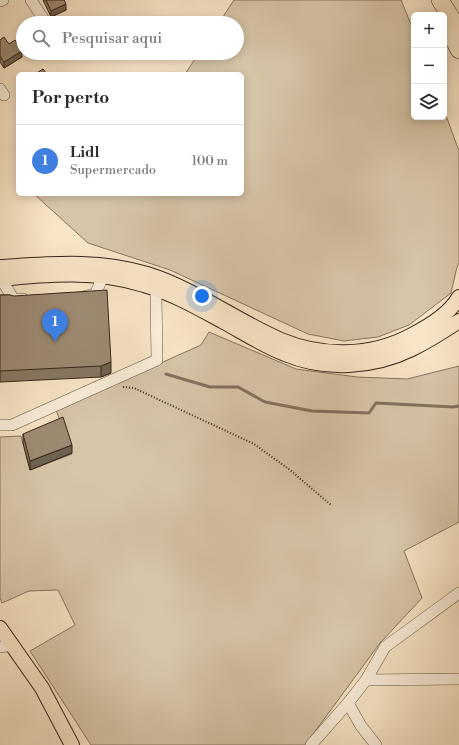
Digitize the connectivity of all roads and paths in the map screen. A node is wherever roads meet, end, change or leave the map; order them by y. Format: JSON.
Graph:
{"nodes":[{"id":1,"x":3,"y":0,"type":"edge"},
{"id":2,"x":31,"y":0,"type":"edge"},
{"id":3,"x":434,"y":0,"type":"edge"},
{"id":4,"x":440,"y":0,"type":"edge"},
{"id":5,"x":0,"y":2,"type":"edge"},
{"id":6,"x":440,"y":12,"type":"edge"},
{"id":7,"x":41,"y":16,"type":"edge"},
{"id":8,"x":447,"y":26,"type":"edge"},
{"id":9,"x":459,"y":30,"type":"edge"},
{"id":10,"x":459,"y":50,"type":"edge"},
{"id":11,"x":0,"y":275,"type":"edge"},
{"id":12,"x":103,"y":276,"type":"junction"},
{"id":13,"x":158,"y":290,"type":"junction"},
{"id":14,"x":76,"y":296,"type":"edge"},
{"id":15,"x":459,"y":297,"type":"edge"},
{"id":16,"x":38,"y":299,"type":"edge"},
{"id":17,"x":459,"y":321,"type":"edge"},
{"id":18,"x":121,"y":387,"type":"dead end"},
{"id":19,"x":0,"y":425,"type":"edge"},
{"id":20,"x":331,"y":505,"type":"dead end"},
{"id":21,"x":459,"y":593,"type":"edge"},
{"id":22,"x":0,"y":628,"type":"edge"},
{"id":23,"x":6,"y":646,"type":"edge"},
{"id":24,"x":459,"y":679,"type":"edge"},
{"id":25,"x":366,"y":680,"type":"junction"},
{"id":26,"x":348,"y":703,"type":"junction"},
{"id":27,"x":72,"y":745,"type":"edge"},
{"id":28,"x":311,"y":745,"type":"edge"},
{"id":29,"x":376,"y":745,"type":"edge"}],
"edges":[{"from":1,"to":5,"type":"street"},
{"from":2,"to":7,"type":"street"},
{"from":3,"to":6,"type":"highway"},
{"from":4,"to":9,"type":"highway"},
{"from":8,"to":10,"type":"highway"},
{"from":11,"to":12,"type":"main road"},
{"from":11,"to":15,"type":"main road"},
{"from":11,"to":16,"type":"street"},
{"from":12,"to":13,"type":"main road"},
{"from":12,"to":14,"type":"street"},
{"from":13,"to":17,"type":"main road"},
{"from":13,"to":19,"type":"street"},
{"from":18,"to":20,"type":"path"},
{"from":21,"to":25,"type":"street"},
{"from":22,"to":23,"type":"main road"},
{"from":23,"to":27,"type":"main road"},
{"from":24,"to":25,"type":"street"},
{"from":25,"to":26,"type":"street"},
{"from":26,"to":28,"type":"street"},
{"from":26,"to":29,"type":"street"}]}
